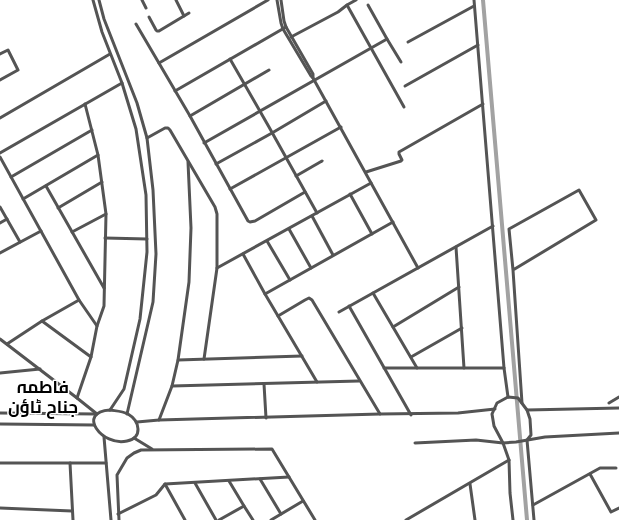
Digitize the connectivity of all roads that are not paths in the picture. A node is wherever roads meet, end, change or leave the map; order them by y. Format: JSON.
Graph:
{"nodes":[{"id":1,"x":93,"y":0,"type":"edge"},
{"id":2,"x":99,"y":0,"type":"edge"},
{"id":3,"x":142,"y":0,"type":"edge"},
{"id":4,"x":176,"y":0,"type":"edge"},
{"id":5,"x":268,"y":0,"type":"edge"},
{"id":6,"x":277,"y":0,"type":"edge"},
{"id":7,"x":281,"y":0,"type":"edge"},
{"id":8,"x":356,"y":0,"type":"edge"},
{"id":9,"x":474,"y":0,"type":"edge"},
{"id":10,"x":346,"y":5,"type":"junction"},
{"id":11,"x":368,"y":5,"type":"dead end"},
{"id":12,"x":474,"y":6,"type":"junction"},
{"id":13,"x":146,"y":8,"type":"dead end"},
{"id":14,"x":189,"y":13,"type":"dead end"},
{"id":15,"x":184,"y":16,"type":"junction"},
{"id":16,"x":148,"y":17,"type":"dead end"},
{"id":17,"x":136,"y":24,"type":"dead end"},
{"id":18,"x":285,"y":28,"type":"junction"},
{"id":19,"x":291,"y":37,"type":"junction"},
{"id":20,"x":387,"y":39,"type":"junction"},
{"id":21,"x":408,"y":42,"type":"dead end"},
{"id":22,"x":478,"y":45,"type":"junction"},
{"id":23,"x":370,"y":48,"type":"junction"},
{"id":24,"x":0,"y":54,"type":"edge"},
{"id":25,"x":110,"y":54,"type":"junction"},
{"id":26,"x":230,"y":59,"type":"junction"},
{"id":27,"x":401,"y":62,"type":"dead end"},
{"id":28,"x":158,"y":63,"type":"junction"},
{"id":29,"x":269,"y":70,"type":"dead end"},
{"id":30,"x":314,"y":79,"type":"junction"},
{"id":31,"x":0,"y":80,"type":"edge"},
{"id":32,"x":122,"y":83,"type":"junction"},
{"id":33,"x":245,"y":84,"type":"junction"},
{"id":34,"x":405,"y":86,"type":"dead end"},
{"id":35,"x":175,"y":91,"type":"junction"},
{"id":36,"x":326,"y":101,"type":"junction"},
{"id":37,"x":86,"y":104,"type":"junction"},
{"id":38,"x":483,"y":104,"type":"junction"},
{"id":39,"x":404,"y":107,"type":"dead end"},
{"id":40,"x":260,"y":111,"type":"junction"},
{"id":41,"x":190,"y":116,"type":"junction"},
{"id":42,"x":0,"y":118,"type":"edge"},
{"id":43,"x":340,"y":127,"type":"junction"},
{"id":44,"x":92,"y":130,"type":"junction"},
{"id":45,"x":272,"y":133,"type":"junction"},
{"id":46,"x":147,"y":138,"type":"junction"},
{"id":47,"x":204,"y":143,"type":"junction"},
{"id":48,"x":0,"y":153,"type":"edge"},
{"id":49,"x":98,"y":155,"type":"junction"},
{"id":50,"x":0,"y":157,"type":"edge"},
{"id":51,"x":286,"y":157,"type":"junction"},
{"id":52,"x":188,"y":161,"type":"junction"},
{"id":53,"x":322,"y":161,"type":"dead end"},
{"id":54,"x":216,"y":164,"type":"junction"},
{"id":55,"x":366,"y":172,"type":"junction"},
{"id":56,"x":296,"y":176,"type":"junction"},
{"id":57,"x":12,"y":177,"type":"junction"},
{"id":58,"x":102,"y":182,"type":"junction"},
{"id":59,"x":372,"y":182,"type":"junction"},
{"id":60,"x":46,"y":186,"type":"junction"},
{"id":61,"x":230,"y":189,"type":"junction"},
{"id":62,"x":306,"y":192,"type":"junction"},
{"id":63,"x":350,"y":194,"type":"junction"},
{"id":64,"x":23,"y":199,"type":"junction"},
{"id":65,"x":0,"y":207,"type":"edge"},
{"id":66,"x":58,"y":208,"type":"junction"},
{"id":67,"x":317,"y":213,"type":"junction"},
{"id":68,"x":106,"y":214,"type":"junction"},
{"id":69,"x":312,"y":216,"type":"junction"},
{"id":70,"x":7,"y":219,"type":"junction"},
{"id":71,"x":393,"y":222,"type":"junction"},
{"id":72,"x":0,"y":223,"type":"edge"},
{"id":73,"x":493,"y":226,"type":"junction"},
{"id":74,"x":289,"y":229,"type":"junction"},
{"id":75,"x":41,"y":231,"type":"junction"},
{"id":76,"x":72,"y":232,"type":"junction"},
{"id":77,"x":372,"y":234,"type":"junction"},
{"id":78,"x":105,"y":238,"type":"junction"},
{"id":79,"x":147,"y":239,"type":"junction"},
{"id":80,"x":267,"y":241,"type":"junction"},
{"id":81,"x":20,"y":242,"type":"junction"},
{"id":82,"x":456,"y":247,"type":"junction"},
{"id":83,"x":0,"y":253,"type":"edge"},
{"id":84,"x":243,"y":254,"type":"junction"},
{"id":85,"x":333,"y":255,"type":"junction"},
{"id":86,"x":217,"y":268,"type":"junction"},
{"id":87,"x":311,"y":268,"type":"junction"},
{"id":88,"x":418,"y":268,"type":"junction"},
{"id":89,"x":513,"y":270,"type":"junction"},
{"id":90,"x":290,"y":280,"type":"junction"},
{"id":91,"x":459,"y":288,"type":"junction"},
{"id":92,"x":104,"y":289,"type":"junction"},
{"id":93,"x":373,"y":293,"type":"junction"},
{"id":94,"x":265,"y":294,"type":"junction"},
{"id":95,"x":79,"y":300,"type":"junction"},
{"id":96,"x":349,"y":306,"type":"junction"},
{"id":97,"x":339,"y":312,"type":"dead end"},
{"id":98,"x":278,"y":316,"type":"junction"},
{"id":99,"x":42,"y":320,"type":"junction"},
{"id":100,"x":98,"y":326,"type":"junction"},
{"id":101,"x":393,"y":327,"type":"junction"},
{"id":102,"x":462,"y":328,"type":"junction"},
{"id":103,"x":0,"y":339,"type":"edge"},
{"id":104,"x":7,"y":344,"type":"junction"},
{"id":105,"x":302,"y":356,"type":"junction"},
{"id":106,"x":91,"y":357,"type":"junction"},
{"id":107,"x":411,"y":357,"type":"junction"},
{"id":108,"x":178,"y":360,"type":"junction"},
{"id":109,"x":204,"y":360,"type":"junction"},
{"id":110,"x":384,"y":368,"type":"junction"},
{"id":111,"x":417,"y":368,"type":"junction"},
{"id":112,"x":464,"y":368,"type":"junction"},
{"id":113,"x":504,"y":368,"type":"junction"},
{"id":114,"x":40,"y":369,"type":"junction"},
{"id":115,"x":0,"y":373,"type":"edge"},
{"id":116,"x":360,"y":381,"type":"junction"},
{"id":117,"x":317,"y":382,"type":"junction"},
{"id":118,"x":264,"y":384,"type":"junction"},
{"id":119,"x":172,"y":386,"type":"junction"},
{"id":120,"x":508,"y":397,"type":"junction"},
{"id":121,"x":77,"y":398,"type":"junction"},
{"id":122,"x":619,"y":398,"type":"edge"},
{"id":123,"x":522,"y":403,"type":"junction"},
{"id":124,"x":609,"y":403,"type":"dead end"},
{"id":125,"x":619,"y":408,"type":"edge"},
{"id":126,"x":494,"y":409,"type":"junction"},
{"id":127,"x":110,"y":410,"type":"junction"},
{"id":128,"x":527,"y":410,"type":"junction"},
{"id":129,"x":0,"y":413,"type":"edge"},
{"id":130,"x":96,"y":414,"type":"junction"},
{"id":131,"x":127,"y":414,"type":"junction"},
{"id":132,"x":380,"y":414,"type":"junction"},
{"id":133,"x":411,"y":414,"type":"junction"},
{"id":134,"x":266,"y":418,"type":"junction"},
{"id":135,"x":159,"y":420,"type":"junction"},
{"id":136,"x":137,"y":422,"type":"junction"},
{"id":137,"x":0,"y":424,"type":"edge"},
{"id":138,"x":94,"y":425,"type":"junction"},
{"id":139,"x":619,"y":433,"type":"edge"},
{"id":140,"x":104,"y":437,"type":"junction"},
{"id":141,"x":134,"y":438,"type":"junction"},
{"id":142,"x":527,"y":440,"type":"junction"},
{"id":143,"x":503,"y":442,"type":"junction"},
{"id":144,"x":415,"y":443,"type":"dead end"},
{"id":145,"x":153,"y":450,"type":"junction"},
{"id":146,"x":509,"y":460,"type":"junction"},
{"id":147,"x":0,"y":463,"type":"edge"},
{"id":148,"x":70,"y":463,"type":"junction"},
{"id":149,"x":106,"y":463,"type":"junction"},
{"id":150,"x":616,"y":468,"type":"dead end"},
{"id":151,"x":590,"y":474,"type":"junction"},
{"id":152,"x":289,"y":477,"type":"junction"},
{"id":153,"x":260,"y":479,"type":"junction"},
{"id":154,"x":229,"y":480,"type":"junction"},
{"id":155,"x":195,"y":483,"type":"junction"},
{"id":156,"x":165,"y":484,"type":"junction"},
{"id":157,"x":470,"y":484,"type":"junction"},
{"id":158,"x":303,"y":501,"type":"junction"},
{"id":159,"x":533,"y":505,"type":"junction"},
{"id":160,"x":244,"y":506,"type":"junction"},
{"id":161,"x":0,"y":508,"type":"edge"},
{"id":162,"x":619,"y":508,"type":"edge"},
{"id":163,"x":72,"y":511,"type":"junction"},
{"id":164,"x":118,"y":514,"type":"junction"},
{"id":165,"x":281,"y":514,"type":"junction"},
{"id":166,"x":73,"y":520,"type":"edge"},
{"id":167,"x":111,"y":520,"type":"edge"},
{"id":168,"x":119,"y":520,"type":"edge"},
{"id":169,"x":186,"y":520,"type":"edge"},
{"id":170,"x":217,"y":520,"type":"edge"},
{"id":171,"x":253,"y":520,"type":"edge"},
{"id":172,"x":271,"y":520,"type":"edge"},
{"id":173,"x":315,"y":520,"type":"edge"},
{"id":174,"x":406,"y":520,"type":"edge"},
{"id":175,"x":475,"y":520,"type":"edge"},
{"id":176,"x":513,"y":520,"type":"edge"},
{"id":177,"x":534,"y":520,"type":"edge"}],
"edges":[{"from":1,"to":25,"type":"street"},
{"from":2,"to":46,"type":"street"},
{"from":3,"to":13,"type":"street"},
{"from":4,"to":15,"type":"street"},
{"from":5,"to":28,"type":"street"},
{"from":6,"to":18,"type":"street"},
{"from":7,"to":18,"type":"street"},
{"from":8,"to":10,"type":"street"},
{"from":9,"to":12,"type":"street"},
{"from":10,"to":19,"type":"street"},
{"from":10,"to":23,"type":"street"},
{"from":11,"to":20,"type":"street"},
{"from":12,"to":21,"type":"street"},
{"from":12,"to":22,"type":"street"},
{"from":14,"to":15,"type":"street"},
{"from":15,"to":16,"type":"street"},
{"from":17,"to":28,"type":"street"},
{"from":18,"to":19,"type":"street"},
{"from":18,"to":26,"type":"street"},
{"from":18,"to":30,"type":"street"},
{"from":19,"to":30,"type":"street"},
{"from":20,"to":23,"type":"street"},
{"from":20,"to":27,"type":"street"},
{"from":22,"to":34,"type":"street"},
{"from":22,"to":38,"type":"street"},
{"from":23,"to":30,"type":"street"},
{"from":23,"to":39,"type":"street"},
{"from":24,"to":31,"type":"street"},
{"from":25,"to":32,"type":"street"},
{"from":25,"to":42,"type":"street"},
{"from":26,"to":33,"type":"street"},
{"from":26,"to":35,"type":"street"},
{"from":28,"to":35,"type":"street"},
{"from":29,"to":33,"type":"street"},
{"from":30,"to":36,"type":"street"},
{"from":30,"to":40,"type":"street"},
{"from":32,"to":37,"type":"street"},
{"from":32,"to":79,"type":"street"},
{"from":33,"to":40,"type":"street"},
{"from":33,"to":41,"type":"street"},
{"from":35,"to":41,"type":"street"},
{"from":36,"to":43,"type":"street"},
{"from":36,"to":45,"type":"street"},
{"from":37,"to":44,"type":"street"},
{"from":37,"to":48,"type":"street"},
{"from":38,"to":55,"type":"street"},
{"from":38,"to":73,"type":"street"},
{"from":40,"to":45,"type":"street"},
{"from":40,"to":47,"type":"street"},
{"from":41,"to":47,"type":"street"},
{"from":43,"to":51,"type":"street"},
{"from":43,"to":55,"type":"street"},
{"from":44,"to":49,"type":"street"},
{"from":44,"to":57,"type":"street"},
{"from":45,"to":51,"type":"street"},
{"from":45,"to":54,"type":"street"},
{"from":46,"to":52,"type":"street"},
{"from":46,"to":131,"type":"street"},
{"from":47,"to":54,"type":"street"},
{"from":49,"to":58,"type":"street"},
{"from":49,"to":60,"type":"street"},
{"from":50,"to":57,"type":"street"},
{"from":51,"to":56,"type":"street"},
{"from":51,"to":61,"type":"street"},
{"from":52,"to":86,"type":"street"},
{"from":52,"to":108,"type":"street"},
{"from":53,"to":56,"type":"street"},
{"from":54,"to":61,"type":"street"},
{"from":55,"to":59,"type":"street"},
{"from":56,"to":62,"type":"street"},
{"from":57,"to":64,"type":"street"},
{"from":58,"to":66,"type":"street"},
{"from":58,"to":68,"type":"street"},
{"from":59,"to":63,"type":"street"},
{"from":59,"to":71,"type":"street"},
{"from":60,"to":64,"type":"street"},
{"from":60,"to":66,"type":"street"},
{"from":61,"to":62,"type":"street"},
{"from":62,"to":67,"type":"street"},
{"from":63,"to":67,"type":"street"},
{"from":63,"to":77,"type":"street"},
{"from":64,"to":75,"type":"street"},
{"from":65,"to":70,"type":"street"},
{"from":66,"to":76,"type":"street"},
{"from":67,"to":69,"type":"street"},
{"from":68,"to":76,"type":"street"},
{"from":68,"to":78,"type":"street"},
{"from":69,"to":74,"type":"street"},
{"from":69,"to":85,"type":"street"},
{"from":70,"to":72,"type":"street"},
{"from":70,"to":81,"type":"street"},
{"from":71,"to":77,"type":"street"},
{"from":71,"to":88,"type":"street"},
{"from":73,"to":82,"type":"street"},
{"from":73,"to":113,"type":"street"},
{"from":74,"to":80,"type":"street"},
{"from":74,"to":87,"type":"street"},
{"from":75,"to":81,"type":"street"},
{"from":75,"to":95,"type":"street"},
{"from":76,"to":92,"type":"street"},
{"from":77,"to":85,"type":"street"},
{"from":78,"to":79,"type":"street"},
{"from":78,"to":92,"type":"street"},
{"from":79,"to":127,"type":"street"},
{"from":80,"to":84,"type":"street"},
{"from":80,"to":90,"type":"street"},
{"from":81,"to":83,"type":"street"},
{"from":82,"to":88,"type":"street"},
{"from":82,"to":91,"type":"street"},
{"from":84,"to":86,"type":"street"},
{"from":84,"to":94,"type":"street"},
{"from":85,"to":87,"type":"street"},
{"from":86,"to":109,"type":"street"},
{"from":87,"to":90,"type":"street"},
{"from":88,"to":93,"type":"street"},
{"from":89,"to":89,"type":"street"},
{"from":89,"to":123,"type":"street"},
{"from":90,"to":94,"type":"street"},
{"from":91,"to":101,"type":"street"},
{"from":91,"to":102,"type":"street"},
{"from":92,"to":100,"type":"street"},
{"from":93,"to":96,"type":"street"},
{"from":93,"to":101,"type":"street"},
{"from":94,"to":98,"type":"street"},
{"from":95,"to":99,"type":"street"},
{"from":95,"to":100,"type":"street"},
{"from":96,"to":97,"type":"street"},
{"from":96,"to":110,"type":"street"},
{"from":98,"to":105,"type":"street"},
{"from":98,"to":116,"type":"street"},
{"from":99,"to":104,"type":"street"},
{"from":99,"to":106,"type":"street"},
{"from":100,"to":106,"type":"street"},
{"from":101,"to":107,"type":"street"},
{"from":102,"to":107,"type":"street"},
{"from":102,"to":112,"type":"street"},
{"from":103,"to":104,"type":"street"},
{"from":104,"to":114,"type":"street"},
{"from":105,"to":109,"type":"street"},
{"from":105,"to":117,"type":"street"},
{"from":106,"to":121,"type":"street"},
{"from":107,"to":111,"type":"street"},
{"from":108,"to":109,"type":"street"},
{"from":108,"to":119,"type":"street"},
{"from":110,"to":111,"type":"street"},
{"from":110,"to":133,"type":"street"},
{"from":111,"to":112,"type":"street"},
{"from":112,"to":113,"type":"street"},
{"from":113,"to":120,"type":"street"},
{"from":114,"to":115,"type":"street"},
{"from":114,"to":121,"type":"street"},
{"from":116,"to":117,"type":"street"},
{"from":116,"to":132,"type":"street"},
{"from":117,"to":118,"type":"street"},
{"from":118,"to":119,"type":"street"},
{"from":118,"to":134,"type":"street"},
{"from":119,"to":135,"type":"street"},
{"from":120,"to":123,"type":"street"},
{"from":120,"to":126,"type":"street"},
{"from":121,"to":130,"type":"street"},
{"from":122,"to":124,"type":"street"},
{"from":123,"to":128,"type":"street"},
{"from":125,"to":128,"type":"street"},
{"from":126,"to":133,"type":"street"},
{"from":126,"to":143,"type":"street"},
{"from":127,"to":130,"type":"street"},
{"from":127,"to":131,"type":"street"},
{"from":128,"to":142,"type":"street"},
{"from":129,"to":130,"type":"street"},
{"from":130,"to":138,"type":"street"},
{"from":131,"to":136,"type":"street"},
{"from":132,"to":133,"type":"street"},
{"from":132,"to":134,"type":"street"},
{"from":134,"to":135,"type":"street"},
{"from":135,"to":136,"type":"street"},
{"from":136,"to":141,"type":"street"},
{"from":137,"to":138,"type":"street"},
{"from":138,"to":140,"type":"street"},
{"from":139,"to":142,"type":"street"},
{"from":140,"to":141,"type":"street"},
{"from":140,"to":149,"type":"street"},
{"from":141,"to":145,"type":"street"},
{"from":142,"to":143,"type":"street"},
{"from":142,"to":159,"type":"street"},
{"from":143,"to":144,"type":"street"},
{"from":143,"to":146,"type":"street"},
{"from":145,"to":152,"type":"street"},
{"from":145,"to":164,"type":"street"},
{"from":146,"to":157,"type":"street"},
{"from":146,"to":176,"type":"street"},
{"from":147,"to":148,"type":"street"},
{"from":148,"to":149,"type":"street"},
{"from":148,"to":163,"type":"street"},
{"from":149,"to":167,"type":"street"},
{"from":150,"to":151,"type":"street"},
{"from":151,"to":159,"type":"street"},
{"from":151,"to":162,"type":"street"},
{"from":152,"to":153,"type":"street"},
{"from":152,"to":158,"type":"street"},
{"from":153,"to":154,"type":"street"},
{"from":153,"to":165,"type":"street"},
{"from":154,"to":155,"type":"street"},
{"from":154,"to":160,"type":"street"},
{"from":155,"to":156,"type":"street"},
{"from":155,"to":170,"type":"street"},
{"from":156,"to":164,"type":"street"},
{"from":156,"to":169,"type":"street"},
{"from":157,"to":174,"type":"street"},
{"from":157,"to":175,"type":"street"},
{"from":158,"to":165,"type":"street"},
{"from":158,"to":173,"type":"street"},
{"from":159,"to":177,"type":"street"},
{"from":160,"to":170,"type":"street"},
{"from":160,"to":171,"type":"street"},
{"from":161,"to":163,"type":"street"},
{"from":163,"to":166,"type":"street"},
{"from":164,"to":168,"type":"street"},
{"from":165,"to":172,"type":"street"}]}
